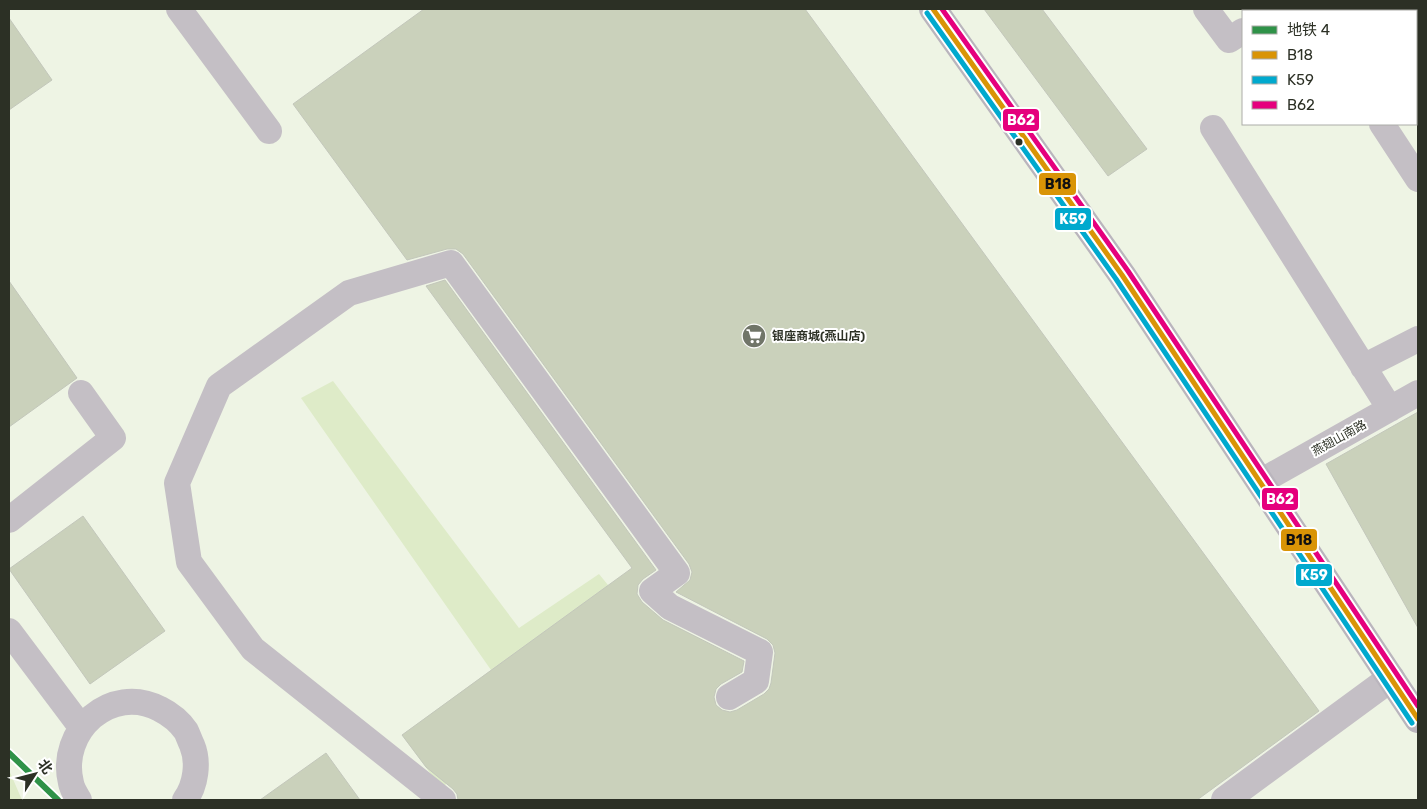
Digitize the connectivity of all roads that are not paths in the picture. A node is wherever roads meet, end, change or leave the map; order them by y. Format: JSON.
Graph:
{"nodes":[{"id":1,"x":179,"y":9,"type":"edge"},
{"id":2,"x":933,"y":9,"type":"edge"},
{"id":3,"x":1206,"y":9,"type":"edge"},
{"id":4,"x":1242,"y":32,"type":"edge"},
{"id":5,"x":1383,"y":125,"type":"edge"},
{"id":6,"x":1213,"y":128,"type":"dead end"},
{"id":7,"x":269,"y":131,"type":"dead end"},
{"id":8,"x":1418,"y":179,"type":"edge"},
{"id":9,"x":1418,"y":339,"type":"edge"},
{"id":10,"x":1363,"y":367,"type":"junction"},
{"id":11,"x":81,"y":393,"type":"dead end"},
{"id":12,"x":1418,"y":393,"type":"edge"},
{"id":13,"x":1390,"y":409,"type":"junction"},
{"id":14,"x":1260,"y":482,"type":"junction"},
{"id":15,"x":9,"y":520,"type":"edge"},
{"id":16,"x":9,"y":631,"type":"edge"},
{"id":17,"x":1391,"y":678,"type":"junction"},
{"id":18,"x":729,"y":697,"type":"dead end"},
{"id":19,"x":1418,"y":719,"type":"edge"},
{"id":20,"x":81,"y":727,"type":"junction"},
{"id":21,"x":79,"y":800,"type":"edge"},
{"id":22,"x":185,"y":800,"type":"edge"},
{"id":23,"x":443,"y":800,"type":"edge"},
{"id":24,"x":1224,"y":800,"type":"edge"}],
"edges":[{"from":1,"to":7,"type":"street"},
{"from":2,"to":14,"type":"main road"},
{"from":3,"to":4,"type":"street"},
{"from":5,"to":8,"type":"street"},
{"from":6,"to":10,"type":"street"},
{"from":9,"to":10,"type":"street"},
{"from":10,"to":13,"type":"street"},
{"from":11,"to":15,"type":"street"},
{"from":12,"to":13,"type":"street","name":"燕翅山南路"},
{"from":13,"to":14,"type":"street","name":"燕翅山南路"},
{"from":14,"to":17,"type":"main road"},
{"from":16,"to":20,"type":"street"},
{"from":17,"to":19,"type":"main road"},
{"from":17,"to":24,"type":"street"},
{"from":18,"to":23,"type":"street"},
{"from":20,"to":21,"type":"street"},
{"from":20,"to":22,"type":"street"}]}
